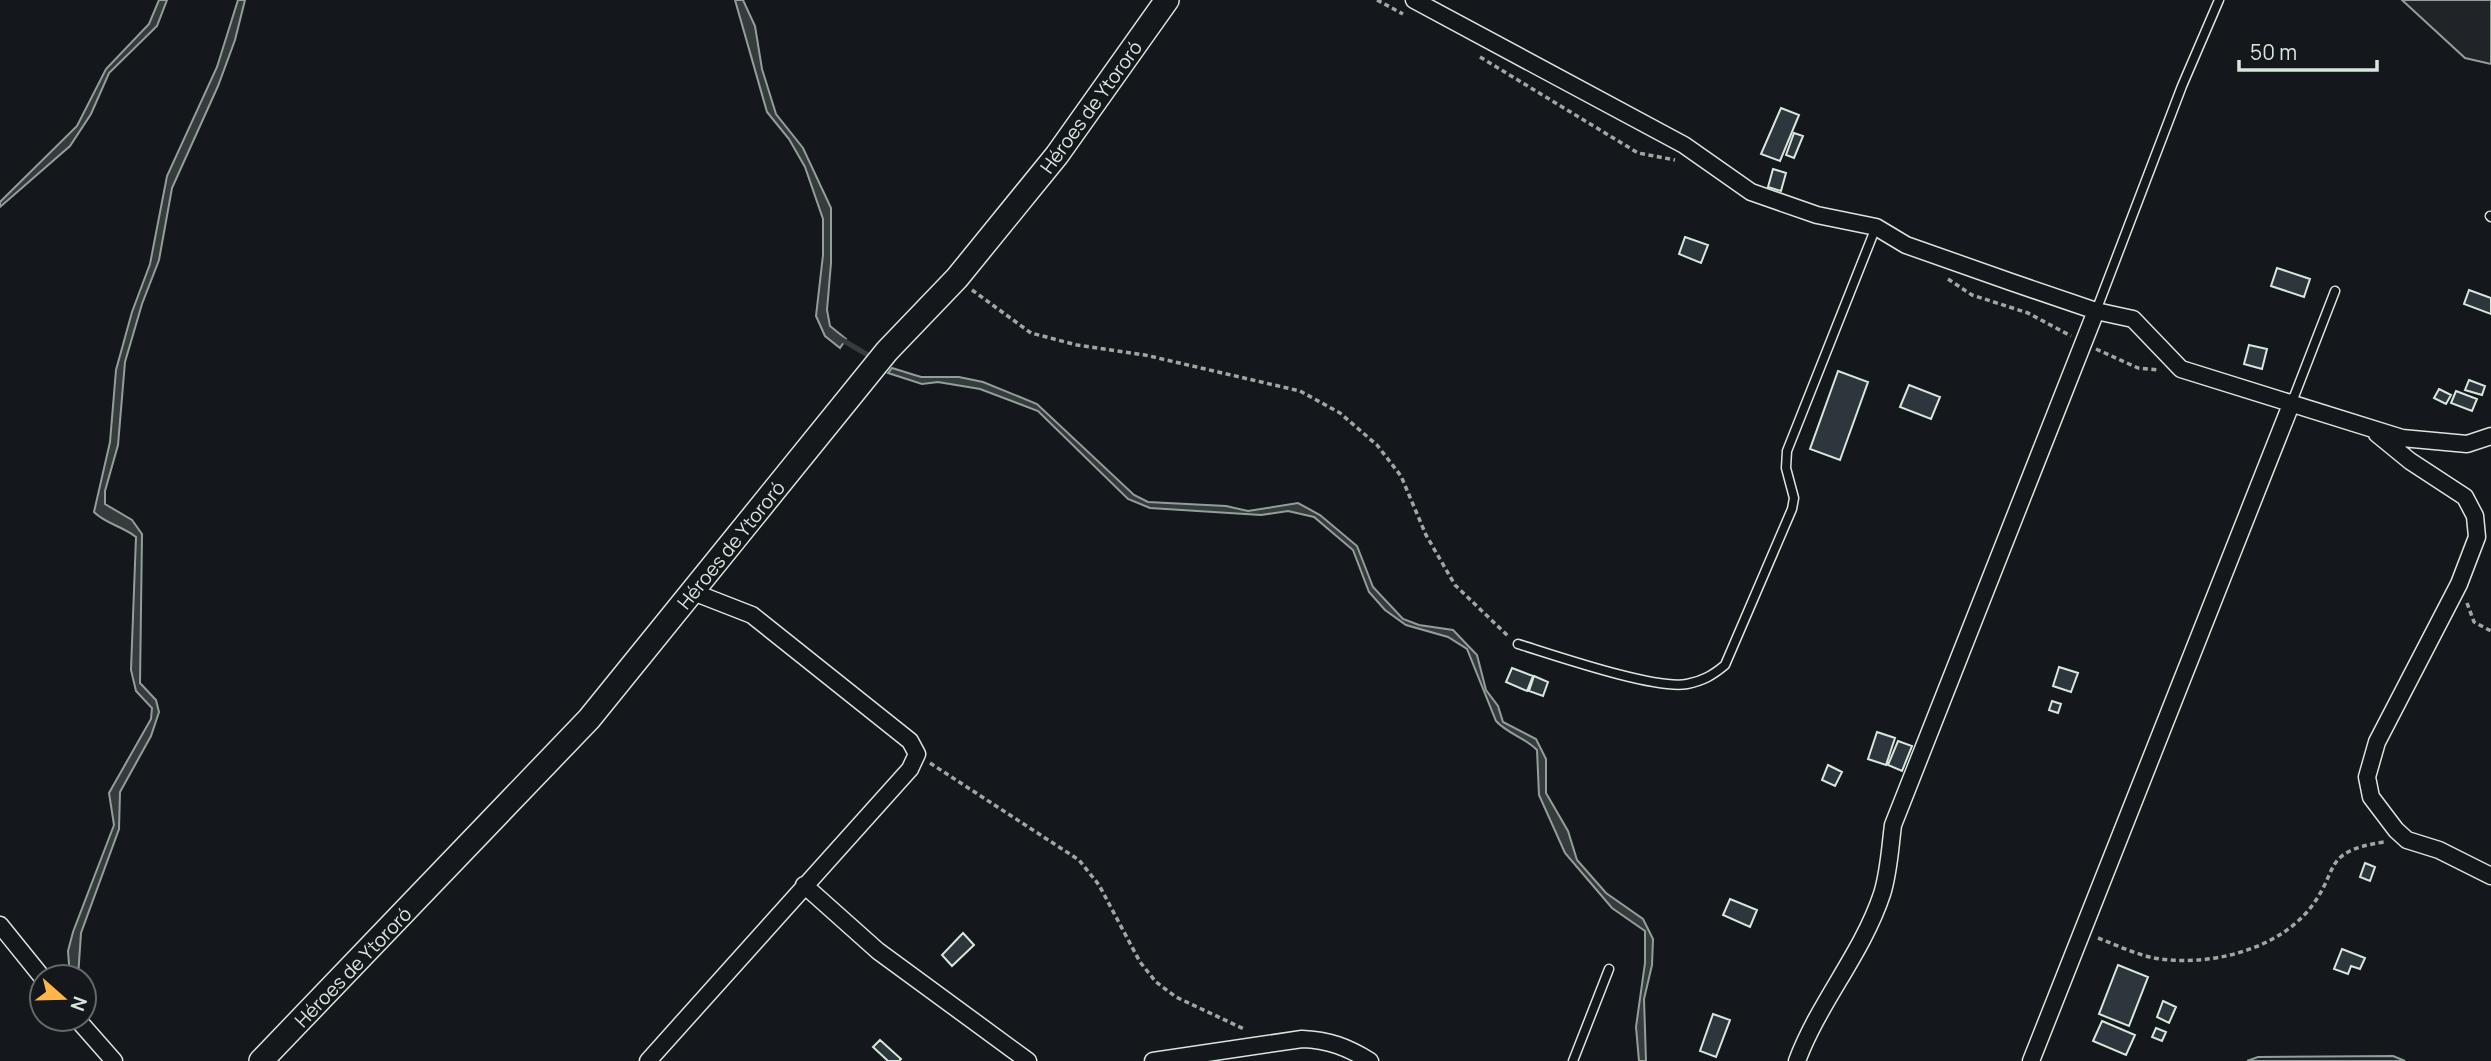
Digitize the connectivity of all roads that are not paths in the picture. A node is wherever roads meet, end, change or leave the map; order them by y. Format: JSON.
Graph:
{"nodes":[{"id":1,"x":1167,"y":0,"type":"edge"},
{"id":2,"x":1414,"y":0,"type":"edge"},
{"id":3,"x":2219,"y":0,"type":"edge"},
{"id":4,"x":1876,"y":227,"type":"junction"},
{"id":5,"x":2335,"y":291,"type":"dead end"},
{"id":6,"x":2095,"y":311,"type":"junction"},
{"id":7,"x":2292,"y":402,"type":"junction"},
{"id":8,"x":2373,"y":430,"type":"junction"},
{"id":9,"x":2491,"y":436,"type":"edge"},
{"id":10,"x":2467,"y":444,"type":"junction"},
{"id":11,"x":2491,"y":448,"type":"edge"},
{"id":12,"x":693,"y":592,"type":"junction"},
{"id":13,"x":1518,"y":645,"type":"road end"},
{"id":14,"x":2491,"y":876,"type":"edge"},
{"id":15,"x":804,"y":885,"type":"junction"},
{"id":16,"x":0,"y":925,"type":"edge"},
{"id":17,"x":31,"y":963,"type":"edge"},
{"id":18,"x":1609,"y":969,"type":"dead end"},
{"id":19,"x":89,"y":1033,"type":"edge"},
{"id":20,"x":114,"y":1061,"type":"edge"},
{"id":21,"x":261,"y":1061,"type":"edge"},
{"id":22,"x":648,"y":1061,"type":"edge"},
{"id":23,"x":1028,"y":1061,"type":"edge"},
{"id":24,"x":1153,"y":1061,"type":"edge"},
{"id":25,"x":1370,"y":1061,"type":"edge"},
{"id":26,"x":1573,"y":1061,"type":"edge"},
{"id":27,"x":1797,"y":1061,"type":"edge"},
{"id":28,"x":2031,"y":1061,"type":"edge"}],
"edges":[{"from":1,"to":12,"type":"main road","name":"Héroes de Ytororó"},
{"from":2,"to":4,"type":"street"},
{"from":3,"to":6,"type":"lane"},
{"from":4,"to":6,"type":"street"},
{"from":4,"to":13,"type":"lane"},
{"from":5,"to":7,"type":"lane"},
{"from":6,"to":7,"type":"street"},
{"from":6,"to":27,"type":"street"},
{"from":7,"to":8,"type":"street"},
{"from":7,"to":28,"type":"street"},
{"from":8,"to":10,"type":"street"},
{"from":8,"to":14,"type":"street"},
{"from":9,"to":10,"type":"street"},
{"from":10,"to":11,"type":"street"},
{"from":12,"to":15,"type":"street"},
{"from":12,"to":21,"type":"main road","name":"Héroes de Ytororó"},
{"from":15,"to":22,"type":"street"},
{"from":15,"to":23,"type":"street"},
{"from":16,"to":17,"type":"street"},
{"from":18,"to":26,"type":"lane"},
{"from":19,"to":20,"type":"street"},
{"from":24,"to":25,"type":"street"}]}
